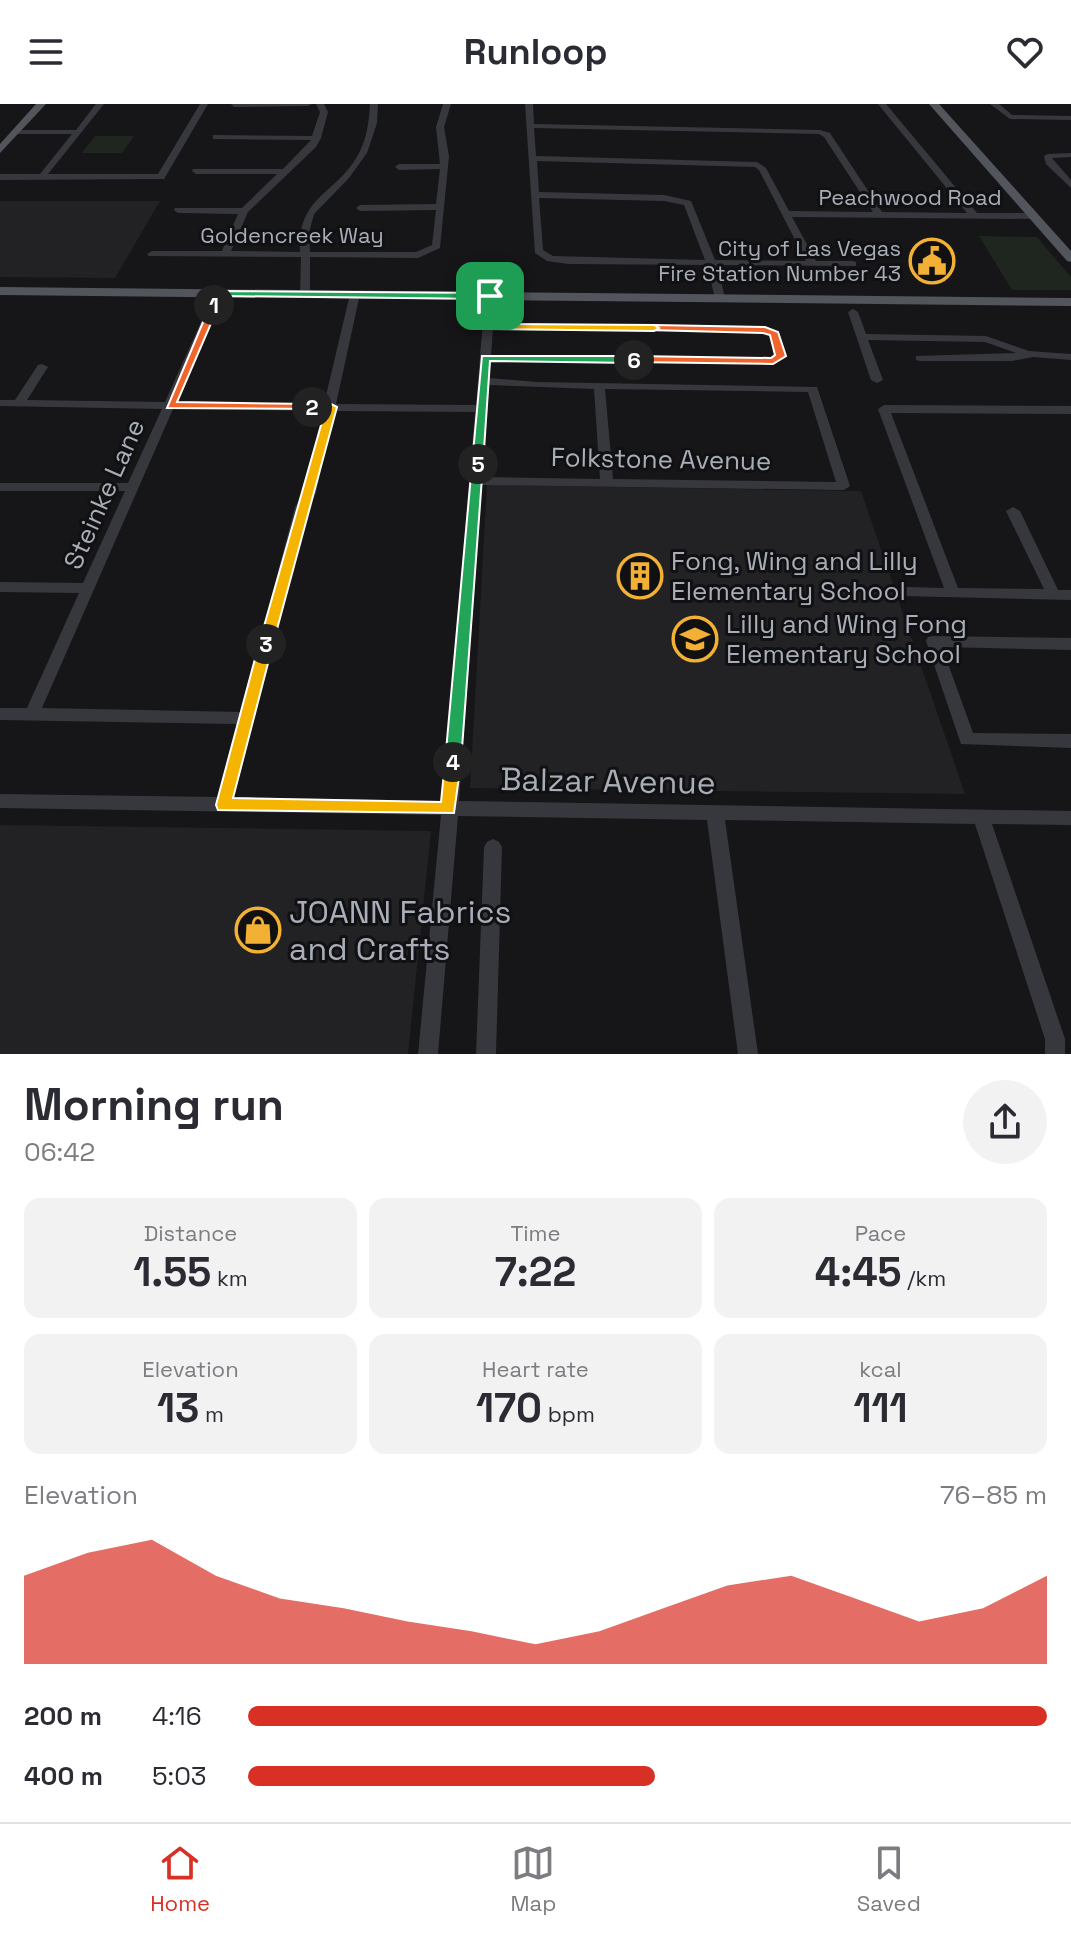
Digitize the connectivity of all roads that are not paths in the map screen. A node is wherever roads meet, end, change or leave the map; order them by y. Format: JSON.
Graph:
{"nodes":[{"id":1,"x":41,"y":104,"type":"edge"},
{"id":2,"x":100,"y":104,"type":"edge"},
{"id":3,"x":204,"y":104,"type":"edge"},
{"id":4,"x":308,"y":104,"type":"edge"},
{"id":5,"x":320,"y":104,"type":"edge"},
{"id":6,"x":374,"y":104,"type":"edge"},
{"id":7,"x":447,"y":104,"type":"edge"},
{"id":8,"x":529,"y":104,"type":"edge"},
{"id":9,"x":882,"y":104,"type":"edge"},
{"id":10,"x":934,"y":104,"type":"edge"},
{"id":11,"x":994,"y":104,"type":"edge"},
{"id":12,"x":234,"y":105,"type":"edge"},
{"id":13,"x":1071,"y":118,"type":"edge"},
{"id":14,"x":530,"y":126,"type":"junction"},
{"id":15,"x":19,"y":129,"type":"junction"},
{"id":16,"x":80,"y":129,"type":"junction"},
{"id":17,"x":216,"y":137,"type":"dead end"},
{"id":18,"x":317,"y":138,"type":"junction"},
{"id":19,"x":0,"y":150,"type":"edge"},
{"id":20,"x":1071,"y":155,"type":"edge"},
{"id":21,"x":533,"y":158,"type":"junction"},
{"id":22,"x":444,"y":166,"type":"junction"},
{"id":23,"x":399,"y":167,"type":"dead end"},
{"id":24,"x":196,"y":171,"type":"dead end"},
{"id":25,"x":284,"y":172,"type":"junction"},
{"id":26,"x":0,"y":177,"type":"edge"},
{"id":27,"x":42,"y":177,"type":"junction"},
{"id":28,"x":1071,"y":185,"type":"edge"},
{"id":29,"x":535,"y":195,"type":"junction"},
{"id":30,"x":440,"y":207,"type":"junction"},
{"id":31,"x":360,"y":208,"type":"dead end"},
{"id":32,"x":178,"y":210,"type":"dead end"},
{"id":33,"x":244,"y":211,"type":"junction"},
{"id":34,"x":786,"y":214,"type":"junction"},
{"id":35,"x":879,"y":215,"type":"junction"},
{"id":36,"x":974,"y":215,"type":"junction"},
{"id":37,"x":1033,"y":216,"type":"junction"},
{"id":38,"x":152,"y":254,"type":"dead end"},
{"id":39,"x":225,"y":255,"type":"junction"},
{"id":40,"x":306,"y":256,"type":"junction"},
{"id":41,"x":1071,"y":258,"type":"edge"},
{"id":42,"x":711,"y":262,"type":"junction"},
{"id":43,"x":812,"y":263,"type":"junction"},
{"id":44,"x":853,"y":264,"type":"dead end"},
{"id":45,"x":0,"y":291,"type":"edge"},
{"id":46,"x":219,"y":293,"type":"junction"},
{"id":47,"x":305,"y":294,"type":"junction"},
{"id":48,"x":355,"y":294,"type":"junction"},
{"id":49,"x":490,"y":296,"type":"junction"},
{"id":50,"x":720,"y":298,"type":"junction"},
{"id":51,"x":1071,"y":302,"type":"edge"},
{"id":52,"x":853,"y":312,"type":"dead end"},
{"id":53,"x":488,"y":326,"type":"junction"},
{"id":54,"x":863,"y":337,"type":"junction"},
{"id":55,"x":1024,"y":352,"type":"junction"},
{"id":56,"x":1071,"y":357,"type":"edge"},
{"id":57,"x":485,"y":358,"type":"junction"},
{"id":58,"x":920,"y":358,"type":"dead end"},
{"id":59,"x":42,"y":367,"type":"dead end"},
{"id":60,"x":877,"y":380,"type":"dead end"},
{"id":61,"x":484,"y":381,"type":"junction"},
{"id":62,"x":599,"y":386,"type":"junction"},
{"id":63,"x":0,"y":403,"type":"edge"},
{"id":64,"x":19,"y":403,"type":"junction"},
{"id":65,"x":170,"y":405,"type":"junction"},
{"id":66,"x":331,"y":407,"type":"junction"},
{"id":67,"x":482,"y":409,"type":"junction"},
{"id":68,"x":1071,"y":410,"type":"edge"},
{"id":69,"x":476,"y":481,"type":"junction"},
{"id":70,"x":607,"y":483,"type":"junction"},
{"id":71,"x":0,"y":487,"type":"edge"},
{"id":72,"x":133,"y":487,"type":"junction"},
{"id":73,"x":1013,"y":511,"type":"dead end"},
{"id":74,"x":0,"y":587,"type":"edge"},
{"id":75,"x":88,"y":588,"type":"junction"},
{"id":76,"x":907,"y":592,"type":"dead end"},
{"id":77,"x":953,"y":593,"type":"junction"},
{"id":78,"x":1053,"y":594,"type":"junction"},
{"id":79,"x":1071,"y":595,"type":"edge"},
{"id":80,"x":1071,"y":644,"type":"edge"},
{"id":81,"x":0,"y":714,"type":"edge"},
{"id":82,"x":32,"y":714,"type":"junction"},
{"id":83,"x":247,"y":718,"type":"junction"},
{"id":84,"x":1071,"y":741,"type":"edge"},
{"id":85,"x":0,"y":801,"type":"edge"},
{"id":86,"x":224,"y":805,"type":"junction"},
{"id":87,"x":448,"y":808,"type":"junction"},
{"id":88,"x":715,"y":812,"type":"junction"},
{"id":89,"x":981,"y":816,"type":"junction"},
{"id":90,"x":1071,"y":818,"type":"edge"},
{"id":91,"x":493,"y":847,"type":"dead end"},
{"id":92,"x":428,"y":1054,"type":"edge"},
{"id":93,"x":486,"y":1054,"type":"edge"},
{"id":94,"x":748,"y":1054,"type":"edge"},
{"id":95,"x":1055,"y":1054,"type":"edge"}],
"edges":[{"from":1,"to":15,"type":"main road"},
{"from":2,"to":16,"type":"street"},
{"from":3,"to":27,"type":"street"},
{"from":4,"to":12,"type":"street"},
{"from":5,"to":18,"type":"street"},
{"from":6,"to":40,"type":"street"},
{"from":7,"to":22,"type":"street"},
{"from":8,"to":14,"type":"street"},
{"from":9,"to":36,"type":"street"},
{"from":10,"to":37,"type":"main road"},
{"from":11,"to":13,"type":"street"},
{"from":14,"to":21,"type":"street"},
{"from":14,"to":35,"type":"street"},
{"from":15,"to":16,"type":"street"},
{"from":15,"to":19,"type":"main road"},
{"from":16,"to":27,"type":"street"},
{"from":17,"to":18,"type":"street"},
{"from":18,"to":25,"type":"street"},
{"from":20,"to":28,"type":"street"},
{"from":21,"to":29,"type":"street"},
{"from":21,"to":34,"type":"street"},
{"from":22,"to":23,"type":"street"},
{"from":22,"to":30,"type":"street"},
{"from":24,"to":25,"type":"street"},
{"from":25,"to":33,"type":"street"},
{"from":26,"to":27,"type":"street"},
{"from":29,"to":42,"type":"street"},
{"from":29,"to":42,"type":"street"},
{"from":30,"to":31,"type":"street"},
{"from":30,"to":40,"type":"street","name":"Goldencreek Way"},
{"from":32,"to":33,"type":"street"},
{"from":33,"to":39,"type":"street"},
{"from":34,"to":35,"type":"street","name":"Peachwood Road"},
{"from":34,"to":43,"type":"street"},
{"from":35,"to":36,"type":"street","name":"Peachwood Road"},
{"from":36,"to":37,"type":"street","name":"Peachwood Road"},
{"from":37,"to":41,"type":"main road"},
{"from":38,"to":39,"type":"street","name":"Goldencreek Way"},
{"from":39,"to":40,"type":"street","name":"Goldencreek Way"},
{"from":40,"to":47,"type":"street"},
{"from":42,"to":43,"type":"street"},
{"from":42,"to":50,"type":"street"},
{"from":43,"to":44,"type":"street"},
{"from":45,"to":46,"type":"main road"},
{"from":46,"to":47,"type":"main road"},
{"from":46,"to":65,"type":"street","name":"Steinke Lane"},
{"from":47,"to":48,"type":"main road"},
{"from":48,"to":49,"type":"main road"},
{"from":48,"to":66,"type":"street"},
{"from":49,"to":50,"type":"main road"},
{"from":49,"to":53,"type":"street"},
{"from":50,"to":51,"type":"main road"},
{"from":52,"to":54,"type":"street"},
{"from":53,"to":57,"type":"street"},
{"from":53,"to":57,"type":"street"},
{"from":54,"to":55,"type":"street"},
{"from":54,"to":60,"type":"street"},
{"from":55,"to":56,"type":"street"},
{"from":55,"to":58,"type":"street"},
{"from":57,"to":61,"type":"street"},
{"from":59,"to":64,"type":"street"},
{"from":61,"to":62,"type":"street"},
{"from":61,"to":67,"type":"street"},
{"from":62,"to":70,"type":"street"},
{"from":62,"to":70,"type":"street","name":"Folkstone Avenue"},
{"from":63,"to":64,"type":"street"},
{"from":64,"to":65,"type":"street"},
{"from":65,"to":66,"type":"street"},
{"from":65,"to":72,"type":"street","name":"Steinke Lane"},
{"from":66,"to":67,"type":"street"},
{"from":66,"to":83,"type":"street"},
{"from":67,"to":69,"type":"street"},
{"from":68,"to":77,"type":"street"},
{"from":69,"to":70,"type":"street","name":"Folkstone Avenue"},
{"from":69,"to":87,"type":"street"},
{"from":71,"to":72,"type":"street"},
{"from":72,"to":75,"type":"street","name":"Steinke Lane"},
{"from":73,"to":78,"type":"street"},
{"from":74,"to":75,"type":"street"},
{"from":75,"to":82,"type":"street","name":"Steinke Lane"},
{"from":76,"to":77,"type":"street"},
{"from":77,"to":78,"type":"street"},
{"from":78,"to":79,"type":"street"},
{"from":80,"to":84,"type":"street"},
{"from":81,"to":82,"type":"street"},
{"from":82,"to":83,"type":"street"},
{"from":83,"to":86,"type":"street"},
{"from":85,"to":86,"type":"street","name":"Balzar Avenue"},
{"from":86,"to":87,"type":"street","name":"Balzar Avenue"},
{"from":87,"to":88,"type":"street","name":"Balzar Avenue"},
{"from":87,"to":92,"type":"street"},
{"from":88,"to":89,"type":"street","name":"Balzar Avenue"},
{"from":88,"to":94,"type":"street"},
{"from":89,"to":90,"type":"street","name":"Balzar Avenue"},
{"from":89,"to":95,"type":"street"},
{"from":91,"to":93,"type":"street"}]}
